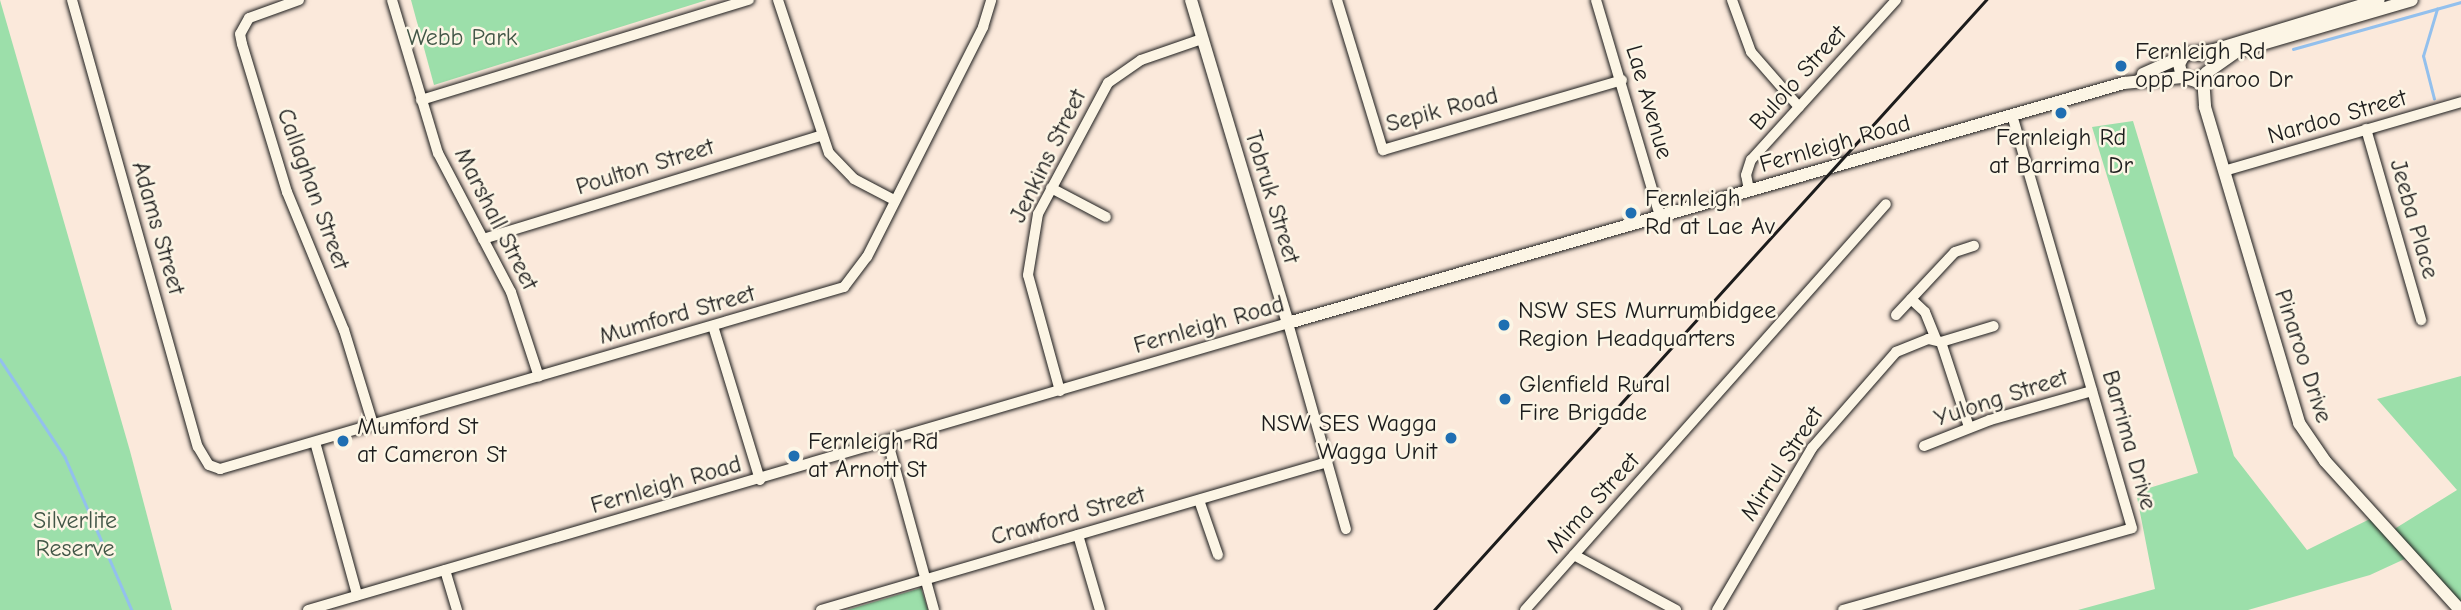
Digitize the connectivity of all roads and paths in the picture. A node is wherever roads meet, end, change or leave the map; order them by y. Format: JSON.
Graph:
{"nodes":[{"id":1,"x":72,"y":0,"type":"edge"},
{"id":2,"x":299,"y":0,"type":"edge"},
{"id":3,"x":392,"y":0,"type":"edge"},
{"id":4,"x":749,"y":0,"type":"edge"},
{"id":5,"x":778,"y":0,"type":"edge"},
{"id":6,"x":992,"y":0,"type":"edge"},
{"id":7,"x":1191,"y":0,"type":"edge"},
{"id":8,"x":1337,"y":0,"type":"edge"},
{"id":9,"x":1596,"y":0,"type":"edge"},
{"id":10,"x":1732,"y":0,"type":"edge"},
{"id":11,"x":1896,"y":0,"type":"edge"},
{"id":12,"x":2379,"y":0,"type":"edge"},
{"id":13,"x":2412,"y":0,"type":"edge"},
{"id":14,"x":1202,"y":39,"type":"junction"},
{"id":15,"x":2189,"y":54,"type":"junction"},
{"id":16,"x":2205,"y":75,"type":"junction"},
{"id":17,"x":2185,"y":79,"type":"junction"},
{"id":18,"x":1622,"y":80,"type":"junction"},
{"id":19,"x":2124,"y":83,"type":"junction"},
{"id":20,"x":421,"y":100,"type":"junction"},
{"id":21,"x":2461,"y":102,"type":"edge"},
{"id":22,"x":1799,"y":107,"type":"junction"},
{"id":23,"x":2205,"y":107,"type":"junction"},
{"id":24,"x":2012,"y":116,"type":"junction"},
{"id":25,"x":2366,"y":130,"type":"junction"},
{"id":26,"x":820,"y":136,"type":"junction"},
{"id":27,"x":2224,"y":172,"type":"junction"},
{"id":28,"x":1051,"y":188,"type":"junction"},
{"id":29,"x":1749,"y":190,"type":"junction"},
{"id":30,"x":894,"y":200,"type":"junction"},
{"id":31,"x":1886,"y":204,"type":"dead end"},
{"id":32,"x":1660,"y":216,"type":"junction"},
{"id":33,"x":1106,"y":217,"type":"dead end"},
{"id":34,"x":483,"y":239,"type":"junction"},
{"id":35,"x":1974,"y":246,"type":"dead end"},
{"id":36,"x":1911,"y":299,"type":"junction"},
{"id":37,"x":1896,"y":314,"type":"dead end"},
{"id":38,"x":2421,"y":320,"type":"dead end"},
{"id":39,"x":1288,"y":323,"type":"junction"},
{"id":40,"x":713,"y":326,"type":"junction"},
{"id":41,"x":1994,"y":326,"type":"dead end"},
{"id":42,"x":1938,"y":340,"type":"junction"},
{"id":43,"x":539,"y":377,"type":"junction"},
{"id":44,"x":1060,"y":391,"type":"junction"},
{"id":45,"x":2092,"y":391,"type":"junction"},
{"id":46,"x":373,"y":424,"type":"junction"},
{"id":47,"x":1969,"y":427,"type":"junction"},
{"id":48,"x":315,"y":442,"type":"junction"},
{"id":49,"x":888,"y":443,"type":"junction"},
{"id":50,"x":1924,"y":446,"type":"dead end"},
{"id":51,"x":1327,"y":462,"type":"junction"},
{"id":52,"x":209,"y":465,"type":"joint"},
{"id":53,"x":760,"y":480,"type":"junction"},
{"id":54,"x":1199,"y":500,"type":"junction"},
{"id":55,"x":1346,"y":529,"type":"dead end"},
{"id":56,"x":1078,"y":535,"type":"junction"},
{"id":57,"x":1218,"y":555,"type":"dead end"},
{"id":58,"x":1574,"y":555,"type":"junction"},
{"id":59,"x":445,"y":570,"type":"junction"},
{"id":60,"x":926,"y":580,"type":"junction"},
{"id":61,"x":357,"y":595,"type":"junction"},
{"id":62,"x":308,"y":610,"type":"edge"},
{"id":63,"x":457,"y":610,"type":"edge"},
{"id":64,"x":821,"y":610,"type":"edge"},
{"id":65,"x":934,"y":610,"type":"edge"},
{"id":66,"x":1100,"y":610,"type":"edge"},
{"id":67,"x":1525,"y":610,"type":"edge"},
{"id":68,"x":1676,"y":610,"type":"edge"},
{"id":69,"x":1717,"y":610,"type":"edge"},
{"id":70,"x":1843,"y":610,"type":"edge"},
{"id":71,"x":2460,"y":610,"type":"edge"}],
"edges":[{"from":1,"to":52,"type":"street","name":"Adams Street"},
{"from":2,"to":46,"type":"street","name":"Callaghan Street"},
{"from":3,"to":20,"type":"street","name":"Marshall Street"},
{"from":4,"to":20,"type":"street"},
{"from":5,"to":26,"type":"street"},
{"from":6,"to":30,"type":"street","name":"Mumford Street"},
{"from":7,"to":14,"type":"street","name":"Tobruk Street"},
{"from":8,"to":18,"type":"street","name":"Sepik Road"},
{"from":9,"to":18,"type":"street","name":"Lae Avenue"},
{"from":10,"to":22,"type":"street"},
{"from":11,"to":22,"type":"street","name":"Bulolo Street"},
{"from":12,"to":15,"type":"street","name":"Fernleigh Road"},
{"from":13,"to":16,"type":"street"},
{"from":14,"to":28,"type":"street","name":"Jenkins Street"},
{"from":14,"to":39,"type":"street","name":"Tobruk Street"},
{"from":15,"to":16,"type":"street"},
{"from":15,"to":17,"type":"street"},
{"from":15,"to":19,"type":"street","name":"Fernleigh Road"},
{"from":16,"to":17,"type":"street","name":"Fernleigh Road"},
{"from":16,"to":23,"type":"street","name":"Pinaroo Drive"},
{"from":17,"to":19,"type":"street","name":"Fernleigh Road"},
{"from":17,"to":23,"type":"street","name":"Pinaroo Drive"},
{"from":18,"to":32,"type":"street","name":"Lae Avenue"},
{"from":19,"to":24,"type":"street","name":"Fernleigh Road"},
{"from":20,"to":34,"type":"street","name":"Marshall Street"},
{"from":21,"to":25,"type":"street","name":"Nardoo Street"},
{"from":22,"to":29,"type":"street","name":"Bulolo Street"},
{"from":23,"to":27,"type":"street","name":"Pinaroo Drive"},
{"from":24,"to":29,"type":"street","name":"Fernleigh Road"},
{"from":24,"to":45,"type":"street","name":"Barrima Drive"},
{"from":25,"to":27,"type":"street","name":"Nardoo Street"},
{"from":25,"to":38,"type":"street","name":"Jeeba Place"},
{"from":26,"to":30,"type":"street"},
{"from":26,"to":34,"type":"street","name":"Poulton Street"},
{"from":27,"to":71,"type":"street","name":"Pinaroo Drive"},
{"from":28,"to":33,"type":"street"},
{"from":28,"to":44,"type":"street","name":"Jenkins Street"},
{"from":29,"to":32,"type":"street","name":"Fernleigh Road"},
{"from":30,"to":40,"type":"street","name":"Mumford Street"},
{"from":31,"to":58,"type":"street","name":"Mima Street"},
{"from":32,"to":39,"type":"street","name":"Fernleigh Road"},
{"from":34,"to":43,"type":"street","name":"Marshall Street"},
{"from":35,"to":36,"type":"street"},
{"from":36,"to":37,"type":"street"},
{"from":36,"to":42,"type":"street"},
{"from":39,"to":44,"type":"street","name":"Fernleigh Road"},
{"from":39,"to":51,"type":"street","name":"Tobruk Street"},
{"from":40,"to":43,"type":"street","name":"Mumford Street"},
{"from":40,"to":53,"type":"street"},
{"from":41,"to":42,"type":"street","name":"Mirrul Street"},
{"from":42,"to":47,"type":"street"},
{"from":42,"to":69,"type":"street","name":"Mirrul Street"},
{"from":43,"to":46,"type":"street","name":"Mumford Street"},
{"from":44,"to":49,"type":"street","name":"Fernleigh Road"},
{"from":45,"to":47,"type":"street","name":"Yulong Street"},
{"from":45,"to":70,"type":"street","name":"Barrima Drive"},
{"from":46,"to":48,"type":"street","name":"Mumford Street"},
{"from":47,"to":50,"type":"street","name":"Yulong Street"},
{"from":48,"to":52,"type":"street","name":"Mumford Street"},
{"from":48,"to":61,"type":"street"},
{"from":49,"to":53,"type":"street","name":"Fernleigh Road"},
{"from":49,"to":60,"type":"street"},
{"from":51,"to":54,"type":"street","name":"Crawford Street"},
{"from":51,"to":55,"type":"street","name":"Tobruk Street"},
{"from":53,"to":59,"type":"street","name":"Fernleigh Road"},
{"from":54,"to":56,"type":"street","name":"Crawford Street"},
{"from":54,"to":57,"type":"street"},
{"from":56,"to":60,"type":"street","name":"Crawford Street"},
{"from":56,"to":66,"type":"street"},
{"from":58,"to":67,"type":"street","name":"Mima Street"},
{"from":58,"to":68,"type":"street"},
{"from":59,"to":61,"type":"street","name":"Fernleigh Road"},
{"from":59,"to":63,"type":"street"},
{"from":60,"to":64,"type":"street","name":"Crawford Street"},
{"from":60,"to":65,"type":"street"},
{"from":61,"to":62,"type":"street","name":"Fernleigh Road"}]}
